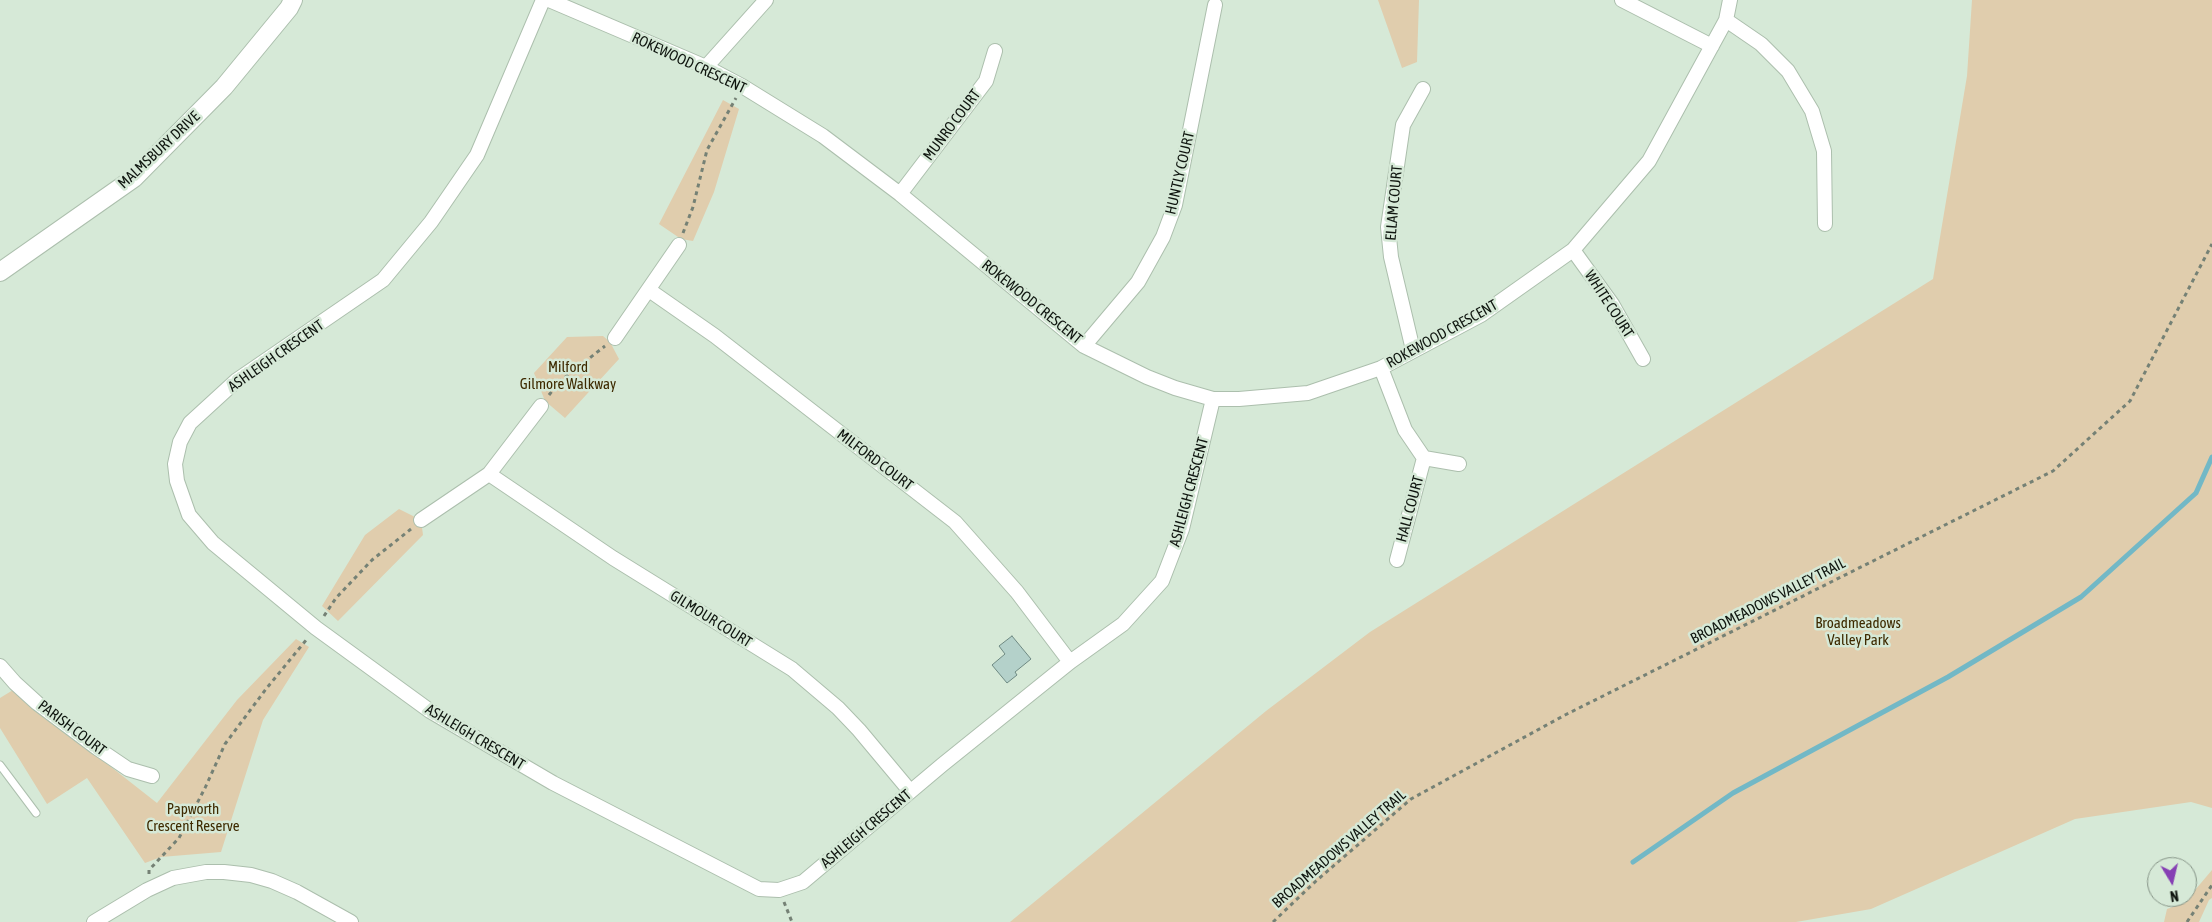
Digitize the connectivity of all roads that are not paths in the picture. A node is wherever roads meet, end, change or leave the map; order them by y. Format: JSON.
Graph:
{"nodes":[{"id":1,"x":293,"y":0,"type":"edge"},
{"id":2,"x":543,"y":0,"type":"edge"},
{"id":3,"x":549,"y":0,"type":"edge"},
{"id":4,"x":766,"y":0,"type":"edge"},
{"id":5,"x":1622,"y":0,"type":"edge"},
{"id":6,"x":1730,"y":0,"type":"edge"},
{"id":7,"x":1214,"y":5,"type":"dead end"},
{"id":8,"x":1726,"y":20,"type":"junction"},
{"id":9,"x":1712,"y":46,"type":"junction"},
{"id":10,"x":994,"y":51,"type":"dead end"},
{"id":11,"x":706,"y":67,"type":"junction"},
{"id":12,"x":1423,"y":89,"type":"dead end"},
{"id":13,"x":900,"y":194,"type":"junction"},
{"id":14,"x":1825,"y":224,"type":"dead end"},
{"id":15,"x":679,"y":245,"type":"road end"},
{"id":16,"x":1573,"y":250,"type":"junction"},
{"id":17,"x":0,"y":272,"type":"edge"},
{"id":18,"x":649,"y":290,"type":"junction"},
{"id":19,"x":615,"y":338,"type":"road end"},
{"id":20,"x":1084,"y":346,"type":"junction"},
{"id":21,"x":1413,"y":350,"type":"junction"},
{"id":22,"x":1643,"y":359,"type":"dead end"},
{"id":23,"x":1381,"y":368,"type":"junction"},
{"id":24,"x":1213,"y":399,"type":"junction"},
{"id":25,"x":541,"y":406,"type":"road end"},
{"id":26,"x":1424,"y":458,"type":"junction"},
{"id":27,"x":1459,"y":464,"type":"dead end"},
{"id":28,"x":489,"y":474,"type":"junction"},
{"id":29,"x":421,"y":520,"type":"road end"},
{"id":30,"x":1396,"y":560,"type":"dead end"},
{"id":31,"x":1070,"y":662,"type":"junction"},
{"id":32,"x":0,"y":666,"type":"edge"},
{"id":33,"x":0,"y":766,"type":"edge"},
{"id":34,"x":152,"y":776,"type":"dead end"},
{"id":35,"x":910,"y":792,"type":"junction"},
{"id":36,"x":36,"y":813,"type":"dead end"},
{"id":37,"x":343,"y":920,"type":"edge"},
{"id":38,"x":94,"y":922,"type":"edge"}],
"edges":[{"from":1,"to":17,"type":"street","name":"MALMSBURY DRIVE"},
{"from":2,"to":35,"type":"street","name":"ASHLEIGH CRESCENT"},
{"from":3,"to":11,"type":"street","name":"ROKEWOOD CRESCENT"},
{"from":4,"to":11,"type":"street"},
{"from":5,"to":9,"type":"street"},
{"from":6,"to":8,"type":"street","name":"ROKEWOOD CRESCENT"},
{"from":7,"to":20,"type":"street","name":"HUNTLY COURT"},
{"from":8,"to":9,"type":"street","name":"ROKEWOOD CRESCENT"},
{"from":8,"to":14,"type":"street"},
{"from":9,"to":16,"type":"street","name":"ROKEWOOD CRESCENT"},
{"from":10,"to":13,"type":"street","name":"MUNRO COURT"},
{"from":11,"to":13,"type":"street","name":"ROKEWOOD CRESCENT"},
{"from":12,"to":21,"type":"street","name":"ELLAM COURT"},
{"from":13,"to":20,"type":"street","name":"ROKEWOOD CRESCENT"},
{"from":15,"to":18,"type":"street"},
{"from":16,"to":21,"type":"street","name":"ROKEWOOD CRESCENT"},
{"from":16,"to":22,"type":"street","name":"WHITE COURT"},
{"from":18,"to":19,"type":"street"},
{"from":18,"to":31,"type":"street","name":"MILFORD COURT"},
{"from":20,"to":24,"type":"street","name":"ROKEWOOD CRESCENT"},
{"from":21,"to":23,"type":"street","name":"ROKEWOOD CRESCENT"},
{"from":23,"to":24,"type":"street","name":"ROKEWOOD CRESCENT"},
{"from":23,"to":26,"type":"street","name":"HALL COURT"},
{"from":24,"to":31,"type":"street","name":"ASHLEIGH CRESCENT"},
{"from":25,"to":28,"type":"street"},
{"from":26,"to":27,"type":"street","name":"HALL COURT"},
{"from":26,"to":30,"type":"street","name":"HALL COURT"},
{"from":28,"to":29,"type":"street"},
{"from":28,"to":35,"type":"street","name":"GILMOUR COURT"},
{"from":31,"to":35,"type":"street","name":"ASHLEIGH CRESCENT"},
{"from":32,"to":34,"type":"street","name":"PARISH COURT"},
{"from":33,"to":36,"type":"lane"},
{"from":37,"to":38,"type":"street"}]}
